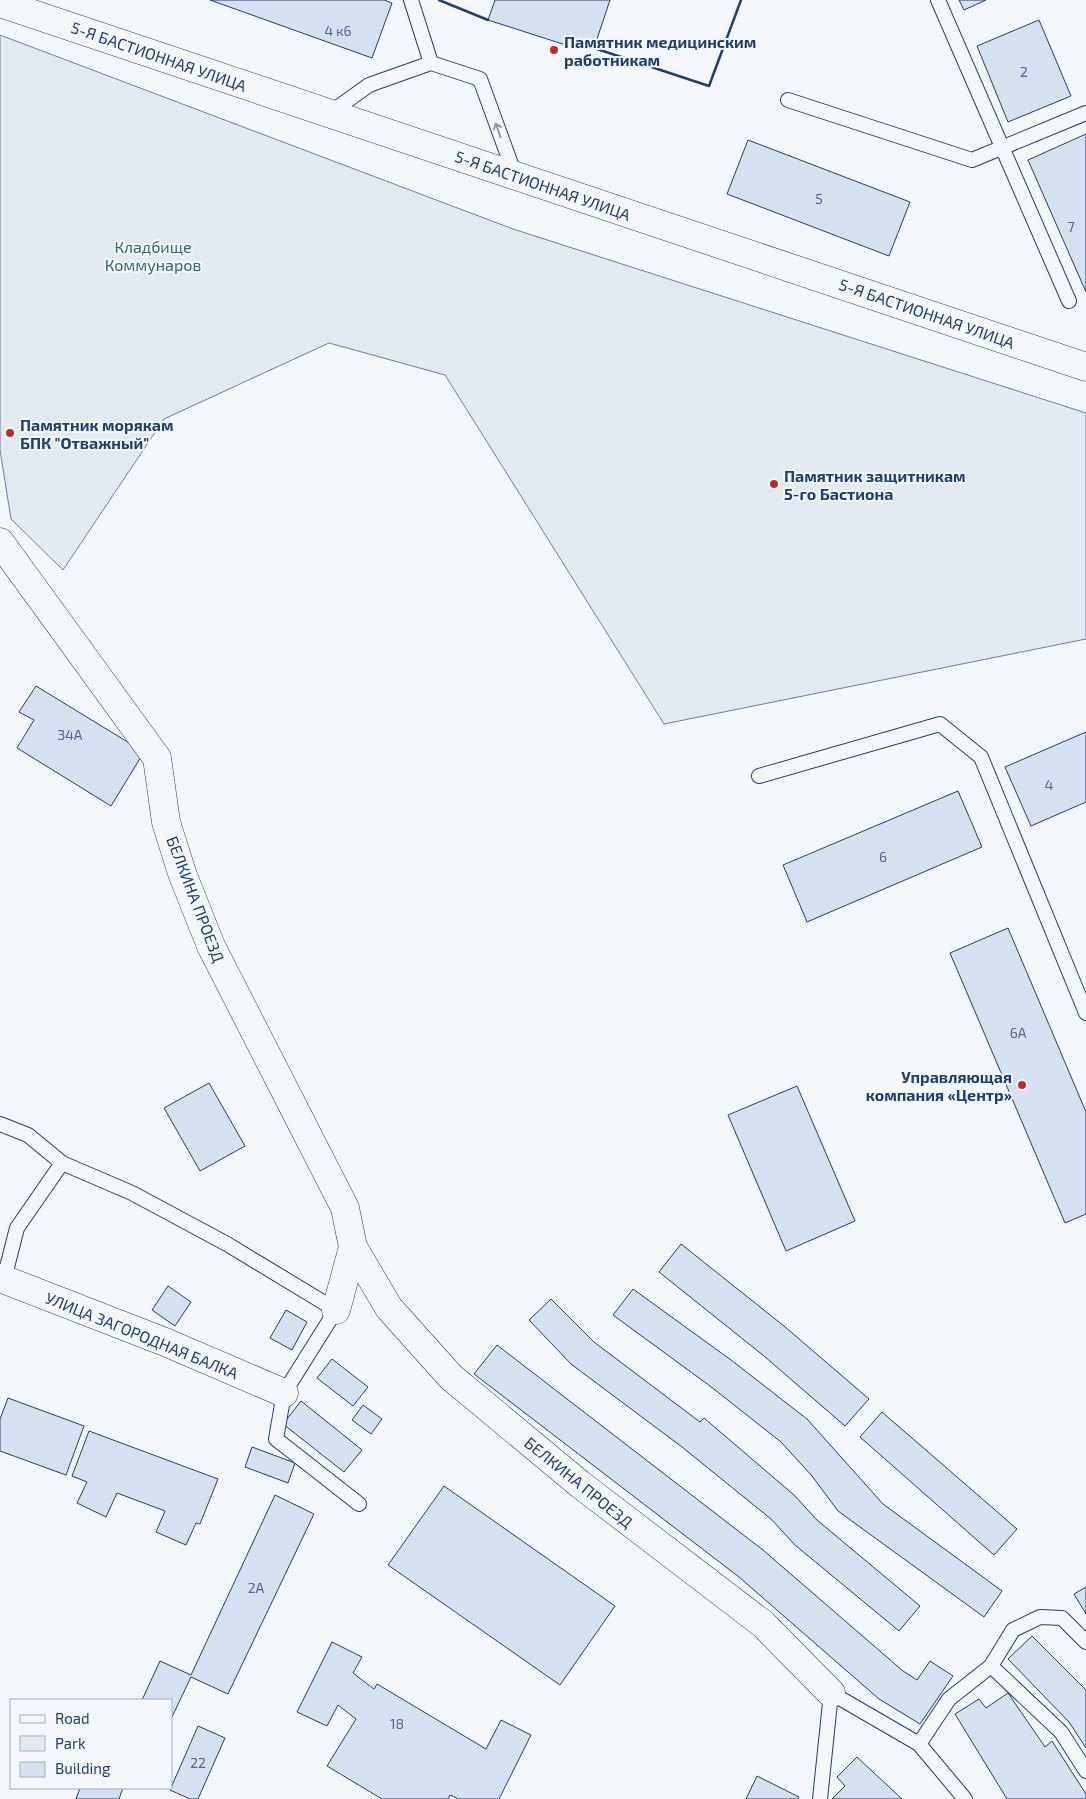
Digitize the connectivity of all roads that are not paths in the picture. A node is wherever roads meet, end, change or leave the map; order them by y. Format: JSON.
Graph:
{"nodes":[{"id":1,"x":411,"y":0,"type":"edge"},
{"id":2,"x":938,"y":0,"type":"edge"},
{"id":3,"x":1,"y":4,"type":"edge"},
{"id":4,"x":431,"y":63,"type":"junction"},
{"id":5,"x":788,"y":100,"type":"dead end"},
{"id":6,"x":1086,"y":112,"type":"edge"},
{"id":7,"x":330,"y":113,"type":"junction"},
{"id":8,"x":1001,"y":147,"type":"junction"},
{"id":9,"x":515,"y":175,"type":"junction"},
{"id":10,"x":1069,"y":301,"type":"dead end"},
{"id":11,"x":1086,"y":367,"type":"edge"},
{"id":12,"x":0,"y":542,"type":"edge"},
{"id":13,"x":759,"y":776,"type":"dead end"},
{"id":14,"x":1086,"y":1013,"type":"edge"},
{"id":15,"x":0,"y":1124,"type":"edge"},
{"id":16,"x":62,"y":1163,"type":"junction"},
{"id":17,"x":353,"y":1247,"type":"junction"},
{"id":18,"x":2,"y":1279,"type":"edge"},
{"id":19,"x":336,"y":1310,"type":"junction"},
{"id":20,"x":284,"y":1393,"type":"junction"},
{"id":21,"x":359,"y":1504,"type":"dead end"},
{"id":22,"x":1086,"y":1642,"type":"edge"},
{"id":23,"x":991,"y":1666,"type":"junction"},
{"id":24,"x":831,"y":1693,"type":"junction"},
{"id":25,"x":919,"y":1744,"type":"junction"},
{"id":26,"x":1086,"y":1771,"type":"edge"},
{"id":27,"x":820,"y":1799,"type":"edge"},
{"id":28,"x":965,"y":1799,"type":"edge"}],
"edges":[{"from":1,"to":4,"type":"lane"},
{"from":2,"to":8,"type":"lane"},
{"from":3,"to":7,"type":"street","name":"5-Я БАСТИОННАЯ УЛИЦА"},
{"from":4,"to":7,"type":"lane"},
{"from":9,"to":4,"type":"lane","one_way":true},
{"from":5,"to":8,"type":"lane"},
{"from":6,"to":8,"type":"lane"},
{"from":7,"to":9,"type":"street","name":"5-Я БАСТИОННАЯ УЛИЦА"},
{"from":8,"to":10,"type":"lane"},
{"from":9,"to":11,"type":"street","name":"5-Я БАСТИОННАЯ УЛИЦА"},
{"from":12,"to":17,"type":"street","name":"БЕЛКИНА ПРОЕЗД"},
{"from":13,"to":14,"type":"lane"},
{"from":15,"to":16,"type":"lane"},
{"from":16,"to":18,"type":"lane"},
{"from":16,"to":19,"type":"lane"},
{"from":17,"to":19,"type":"street","name":"БЕЛКИНА ПРОЕЗД"},
{"from":17,"to":24,"type":"street","name":"БЕЛКИНА ПРОЕЗД"},
{"from":18,"to":20,"type":"street","name":"УЛИЦА ЗАГОРОДНАЯ БАЛКА"},
{"from":19,"to":20,"type":"lane"},
{"from":20,"to":21,"type":"lane"},
{"from":22,"to":23,"type":"lane"},
{"from":23,"to":25,"type":"lane"},
{"from":23,"to":26,"type":"lane"},
{"from":24,"to":25,"type":"lane"},
{"from":24,"to":27,"type":"lane"},
{"from":25,"to":28,"type":"lane"}]}
